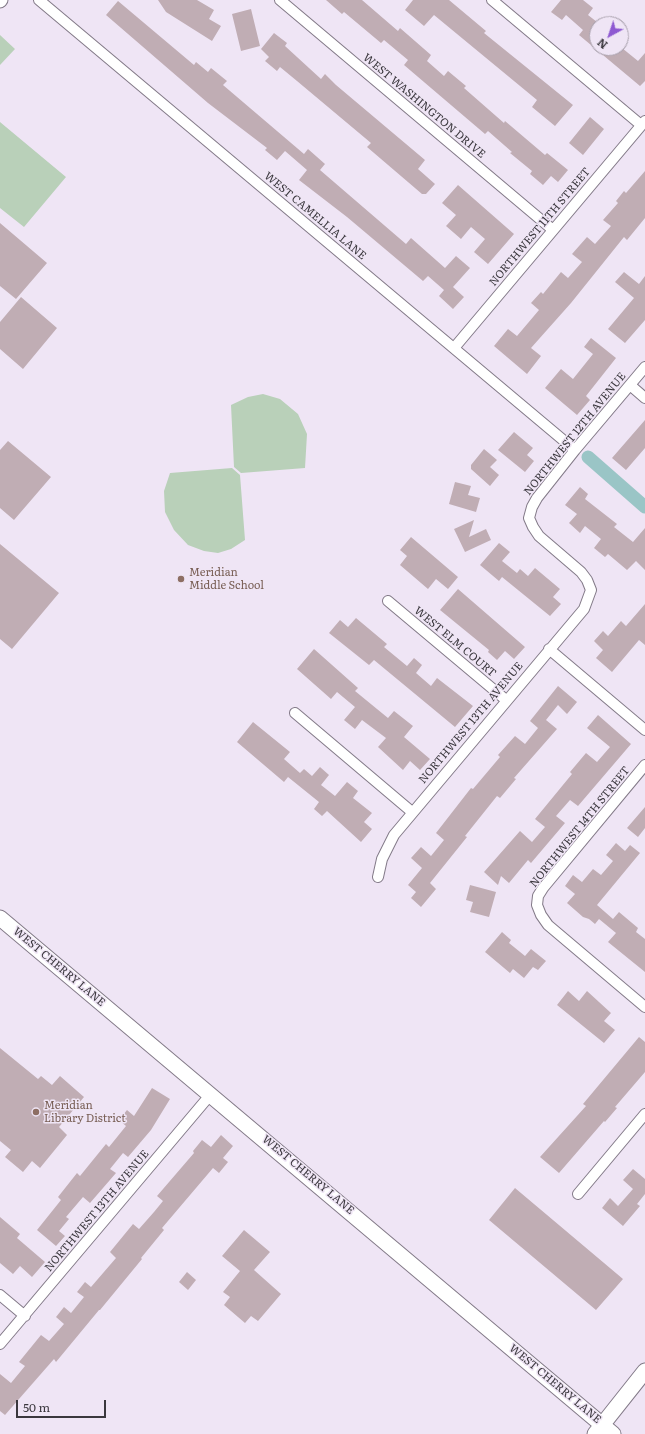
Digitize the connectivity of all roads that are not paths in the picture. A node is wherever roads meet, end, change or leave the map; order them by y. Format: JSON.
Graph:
{"nodes":[{"id":1,"x":39,"y":0,"type":"edge"},
{"id":2,"x":280,"y":0,"type":"edge"},
{"id":3,"x":492,"y":0,"type":"edge"},
{"id":4,"x":643,"y":123,"type":"edge"},
{"id":5,"x":553,"y":230,"type":"junction"},
{"id":6,"x":454,"y":348,"type":"junction"},
{"id":7,"x":645,"y":367,"type":"edge"},
{"id":8,"x":630,"y":385,"type":"junction"},
{"id":9,"x":645,"y":398,"type":"edge"},
{"id":10,"x":575,"y":450,"type":"junction"},
{"id":11,"x":591,"y":590,"type":"joint"},
{"id":12,"x":388,"y":601,"type":"dead end"},
{"id":13,"x":549,"y":649,"type":"junction"},
{"id":14,"x":506,"y":700,"type":"junction"},
{"id":15,"x":295,"y":713,"type":"dead end"},
{"id":16,"x":645,"y":730,"type":"edge"},
{"id":17,"x":645,"y":765,"type":"edge"},
{"id":18,"x":412,"y":812,"type":"junction"},
{"id":19,"x":378,"y":877,"type":"dead end"},
{"id":20,"x":0,"y":918,"type":"edge"},
{"id":21,"x":645,"y":1007,"type":"edge"},
{"id":22,"x":211,"y":1094,"type":"junction"},
{"id":23,"x":645,"y":1114,"type":"edge"},
{"id":24,"x":578,"y":1194,"type":"dead end"},
{"id":25,"x":0,"y":1295,"type":"edge"},
{"id":26,"x":25,"y":1316,"type":"junction"},
{"id":27,"x":0,"y":1344,"type":"edge"},
{"id":28,"x":645,"y":1371,"type":"edge"},
{"id":29,"x":603,"y":1431,"type":"edge"}],
"edges":[{"from":1,"to":6,"type":"street","name":"WEST CAMELLIA LANE"},
{"from":2,"to":5,"type":"street","name":"WEST WASHINGTON DRIVE"},
{"from":3,"to":4,"type":"street"},
{"from":4,"to":5,"type":"street","name":"NORTHWEST 11TH STREET"},
{"from":5,"to":6,"type":"street","name":"NORTHWEST 11TH STREET"},
{"from":6,"to":10,"type":"street","name":"WEST CAMELLIA LANE"},
{"from":7,"to":8,"type":"street","name":"NORTHWEST 12TH AVENUE"},
{"from":8,"to":9,"type":"street"},
{"from":8,"to":10,"type":"street","name":"NORTHWEST 12TH AVENUE"},
{"from":10,"to":11,"type":"street","name":"NORTHWEST 12TH AVENUE"},
{"from":11,"to":13,"type":"street","name":"NORTHWEST 13TH AVENUE"},
{"from":12,"to":14,"type":"street","name":"WEST ELM COURT"},
{"from":13,"to":14,"type":"street","name":"NORTHWEST 13TH AVENUE"},
{"from":13,"to":16,"type":"street"},
{"from":14,"to":18,"type":"street","name":"NORTHWEST 13TH AVENUE"},
{"from":15,"to":18,"type":"street"},
{"from":17,"to":21,"type":"street","name":"NORTHWEST 14TH STREET"},
{"from":18,"to":19,"type":"street","name":"NORTHWEST 13TH AVENUE"},
{"from":20,"to":22,"type":"main road","name":"WEST CHERRY LANE"},
{"from":22,"to":26,"type":"street","name":"NORTHWEST 13TH AVENUE"},
{"from":22,"to":29,"type":"main road","name":"WEST CHERRY LANE"},
{"from":23,"to":24,"type":"street"},
{"from":25,"to":26,"type":"street"},
{"from":26,"to":27,"type":"street","name":"NORTHWEST 13TH AVENUE"},
{"from":28,"to":29,"type":"main road"}]}
